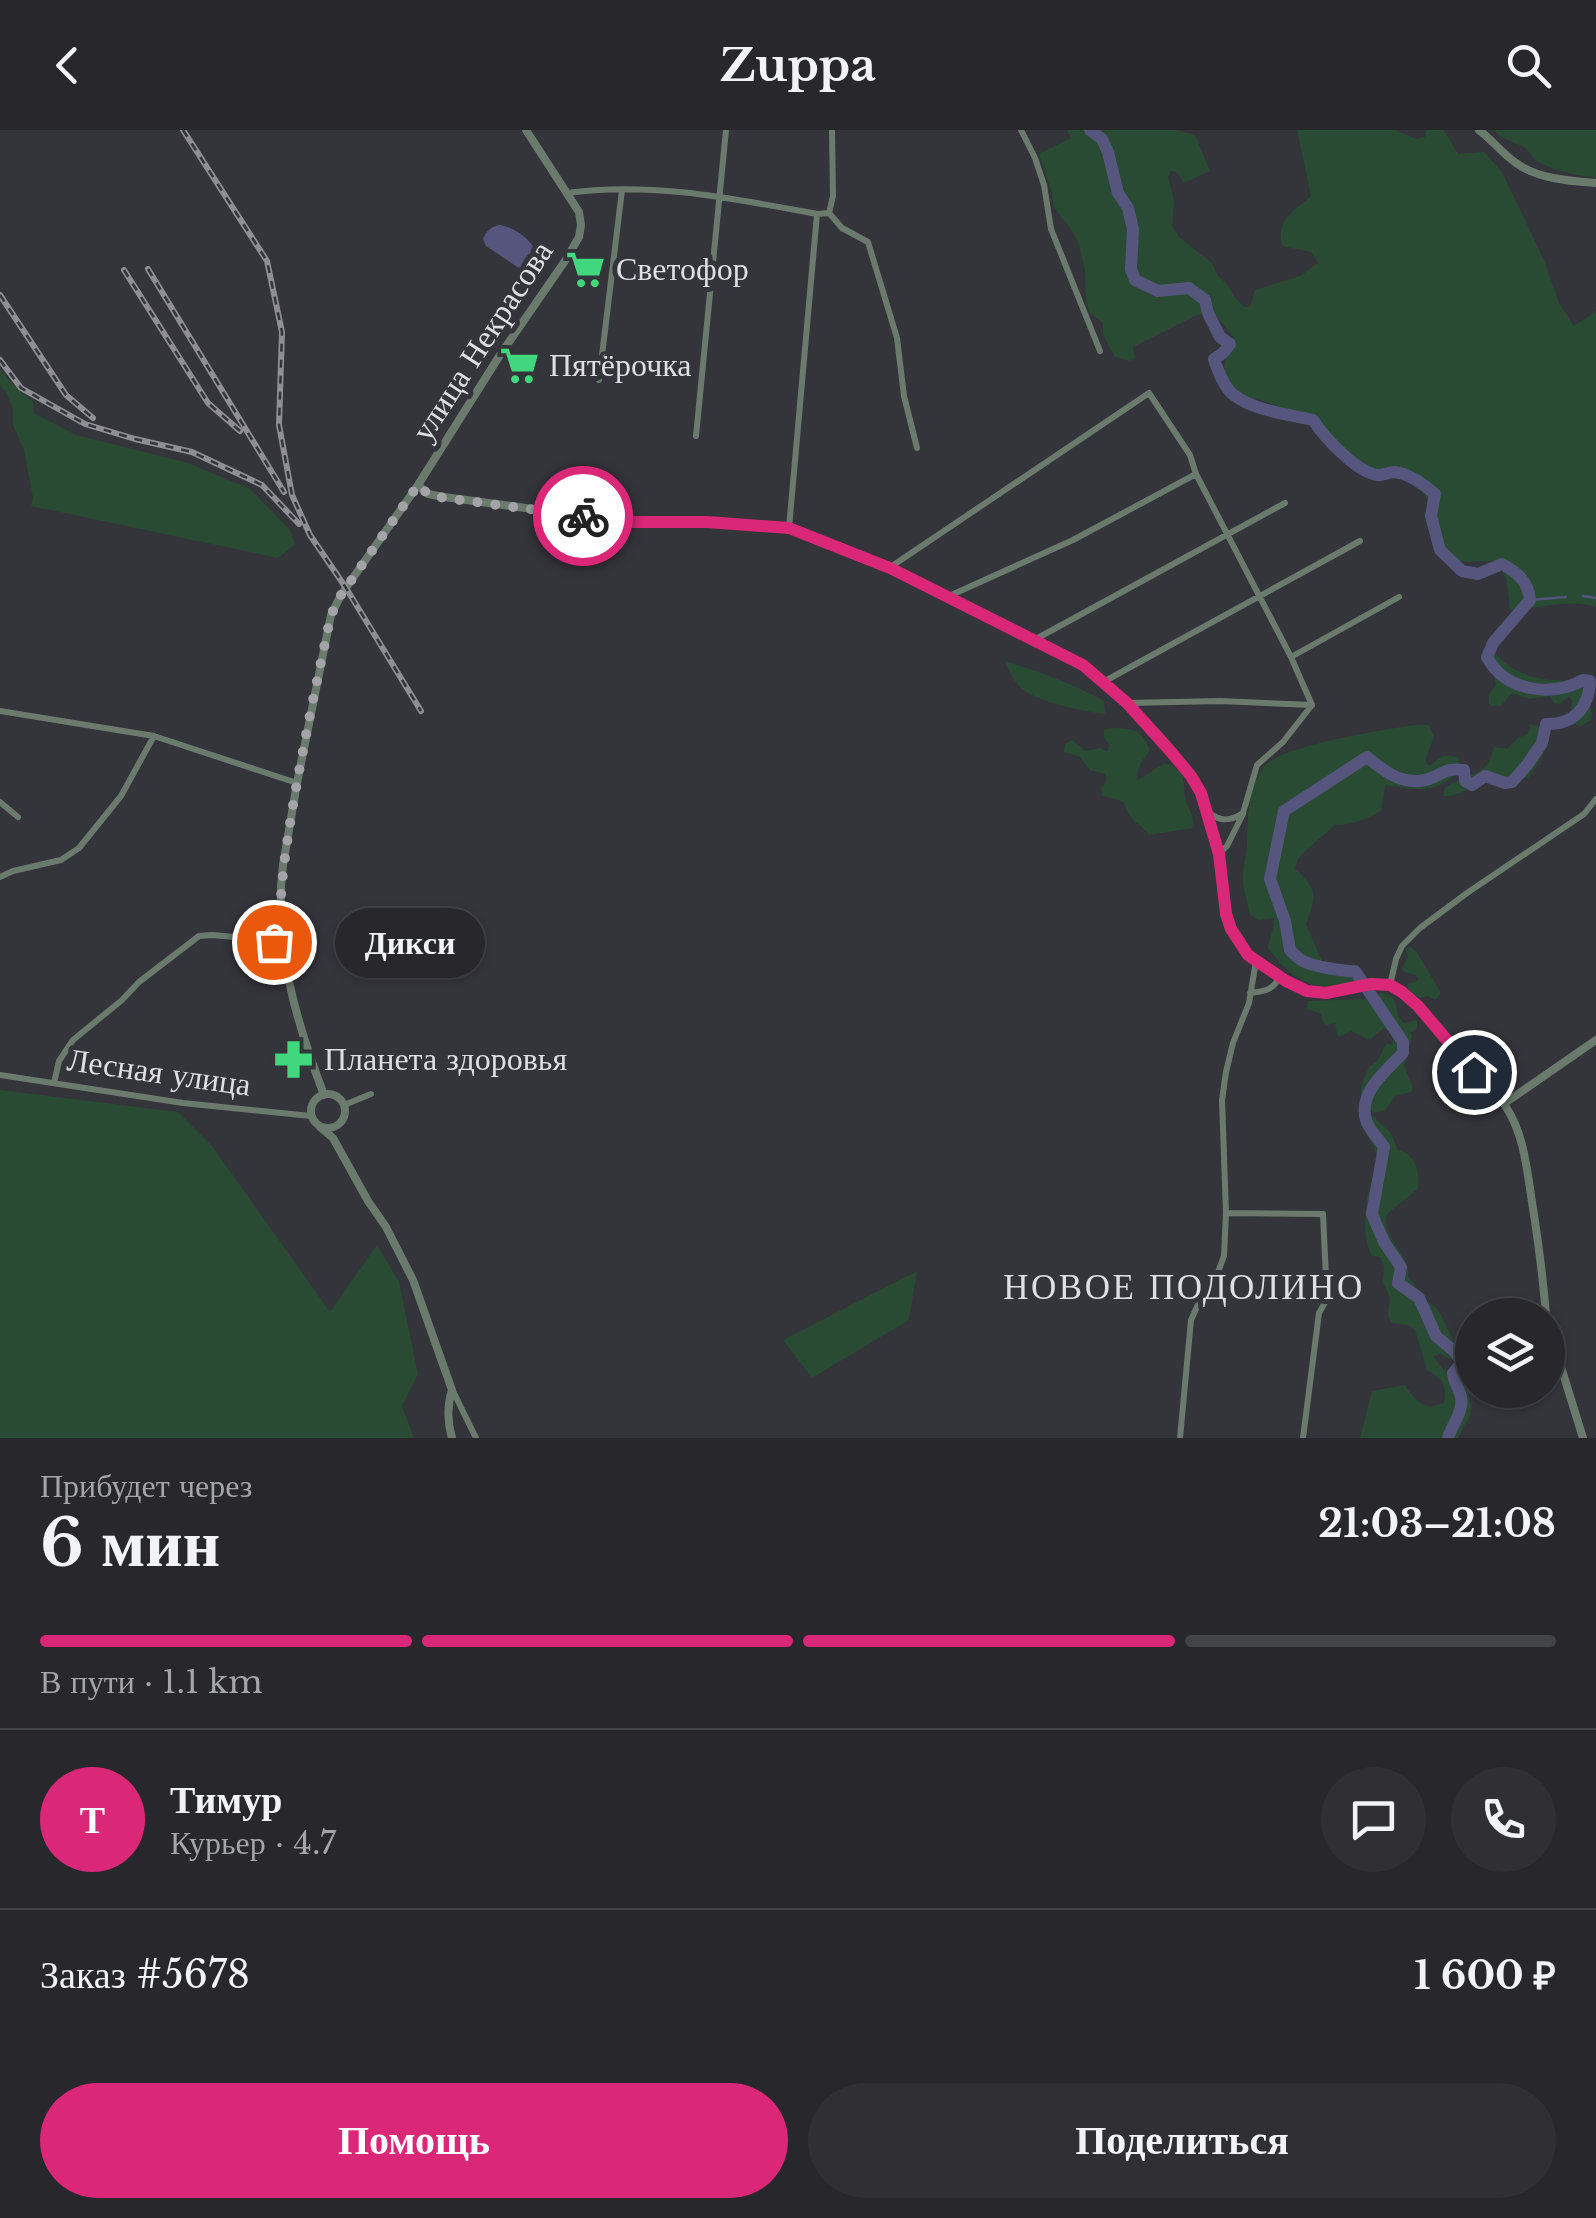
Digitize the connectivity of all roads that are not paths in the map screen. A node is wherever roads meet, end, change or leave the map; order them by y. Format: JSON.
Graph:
{"nodes":[{"id":1,"x":526,"y":130,"type":"edge"},
{"id":2,"x":726,"y":130,"type":"edge"},
{"id":3,"x":832,"y":130,"type":"edge"},
{"id":4,"x":1021,"y":130,"type":"edge"},
{"id":5,"x":1479,"y":130,"type":"edge"},
{"id":6,"x":1596,"y":183,"type":"edge"},
{"id":7,"x":622,"y":190,"type":"junction"},
{"id":8,"x":566,"y":193,"type":"junction"},
{"id":9,"x":719,"y":196,"type":"junction"},
{"id":10,"x":829,"y":213,"type":"junction"},
{"id":11,"x":817,"y":214,"type":"junction"},
{"id":12,"x":1100,"y":351,"type":"dead end"},
{"id":13,"x":599,"y":380,"type":"dead end"},
{"id":14,"x":696,"y":436,"type":"dead end"},
{"id":15,"x":917,"y":448,"type":"dead end"},
{"id":16,"x":1196,"y":474,"type":"junction"},
{"id":17,"x":418,"y":485,"type":"junction"},
{"id":18,"x":1284,"y":503,"type":"dead end"},
{"id":19,"x":789,"y":528,"type":"junction"},
{"id":20,"x":1226,"y":536,"type":"junction"},
{"id":21,"x":1360,"y":541,"type":"dead end"},
{"id":22,"x":890,"y":568,"type":"junction"},
{"id":23,"x":1260,"y":596,"type":"junction"},
{"id":24,"x":947,"y":597,"type":"junction"},
{"id":25,"x":1400,"y":597,"type":"dead end"},
{"id":26,"x":1034,"y":640,"type":"junction"},
{"id":27,"x":1291,"y":656,"type":"junction"},
{"id":28,"x":1104,"y":682,"type":"junction"},
{"id":29,"x":1127,"y":703,"type":"junction"},
{"id":30,"x":1312,"y":705,"type":"junction"},
{"id":31,"x":0,"y":712,"type":"edge"},
{"id":32,"x":154,"y":736,"type":"junction"},
{"id":33,"x":297,"y":783,"type":"junction"},
{"id":34,"x":1596,"y":799,"type":"edge"},
{"id":35,"x":0,"y":802,"type":"edge"},
{"id":36,"x":1208,"y":812,"type":"junction"},
{"id":37,"x":1244,"y":813,"type":"junction"},
{"id":38,"x":18,"y":817,"type":"dead end"},
{"id":39,"x":1219,"y":854,"type":"junction"},
{"id":40,"x":0,"y":877,"type":"edge"},
{"id":41,"x":281,"y":941,"type":"junction"},
{"id":42,"x":1256,"y":962,"type":"junction"},
{"id":43,"x":1280,"y":976,"type":"junction"},
{"id":44,"x":1390,"y":985,"type":"junction"},
{"id":45,"x":1250,"y":993,"type":"junction"},
{"id":46,"x":1596,"y":1040,"type":"edge"},
{"id":47,"x":0,"y":1075,"type":"edge"},
{"id":48,"x":54,"y":1083,"type":"junction"},
{"id":49,"x":324,"y":1094,"type":"junction"},
{"id":50,"x":370,"y":1094,"type":"dead end"},
{"id":51,"x":1504,"y":1104,"type":"junction"},
{"id":52,"x":344,"y":1105,"type":"junction"},
{"id":53,"x":311,"y":1116,"type":"junction"},
{"id":54,"x":340,"y":1124,"type":"junction"},
{"id":55,"x":320,"y":1127,"type":"junction"},
{"id":56,"x":341,"y":1152,"type":"junction"},
{"id":57,"x":1226,"y":1213,"type":"junction"},
{"id":58,"x":1545,"y":1298,"type":"edge"},
{"id":59,"x":1565,"y":1378,"type":"edge"},
{"id":60,"x":452,"y":1390,"type":"junction"},
{"id":61,"x":452,"y":1438,"type":"edge"},
{"id":62,"x":476,"y":1438,"type":"edge"},
{"id":63,"x":1180,"y":1438,"type":"edge"},
{"id":64,"x":1303,"y":1438,"type":"edge"},
{"id":65,"x":1584,"y":1438,"type":"edge"}],
"edges":[{"from":1,"to":8,"type":"street","name":"улица Некрасова"},
{"from":2,"to":9,"type":"street"},
{"from":3,"to":10,"type":"street"},
{"from":4,"to":12,"type":"street"},
{"from":5,"to":6,"type":"street"},
{"from":7,"to":8,"type":"street"},
{"from":7,"to":9,"type":"street"},
{"from":7,"to":13,"type":"street"},
{"from":8,"to":17,"type":"street","name":"улица Некрасова"},
{"from":9,"to":11,"type":"street"},
{"from":9,"to":14,"type":"street"},
{"from":10,"to":11,"type":"street"},
{"from":10,"to":15,"type":"street"},
{"from":11,"to":19,"type":"street"},
{"from":16,"to":20,"type":"street"},
{"from":16,"to":22,"type":"street"},
{"from":16,"to":24,"type":"street"},
{"from":17,"to":19,"type":"street"},
{"from":17,"to":33,"type":"street","name":"улица Некрасова"},
{"from":18,"to":20,"type":"street"},
{"from":19,"to":22,"type":"street"},
{"from":20,"to":23,"type":"street"},
{"from":20,"to":26,"type":"street"},
{"from":21,"to":23,"type":"street"},
{"from":22,"to":24,"type":"street"},
{"from":23,"to":27,"type":"street"},
{"from":23,"to":28,"type":"street"},
{"from":24,"to":26,"type":"street"},
{"from":25,"to":27,"type":"street"},
{"from":26,"to":28,"type":"street"},
{"from":27,"to":30,"type":"street"},
{"from":28,"to":29,"type":"street"},
{"from":29,"to":30,"type":"street"},
{"from":29,"to":36,"type":"street"},
{"from":30,"to":37,"type":"street"},
{"from":31,"to":32,"type":"street"},
{"from":32,"to":33,"type":"street"},
{"from":32,"to":40,"type":"street"},
{"from":33,"to":41,"type":"street","name":"улица Некрасова"},
{"from":34,"to":44,"type":"street"},
{"from":35,"to":38,"type":"street"},
{"from":36,"to":37,"type":"street"},
{"from":36,"to":39,"type":"street"},
{"from":37,"to":39,"type":"street"},
{"from":39,"to":42,"type":"street"},
{"from":41,"to":48,"type":"street"},
{"from":41,"to":49,"type":"street","name":"улица Некрасова"},
{"from":42,"to":43,"type":"street"},
{"from":42,"to":45,"type":"street"},
{"from":43,"to":44,"type":"street"},
{"from":43,"to":45,"type":"street"},
{"from":44,"to":51,"type":"street"},
{"from":45,"to":57,"type":"street"},
{"from":46,"to":51,"type":"street"},
{"from":47,"to":48,"type":"street","name":"Лесная улица"},
{"from":48,"to":53,"type":"street","name":"Лесная улица"},
{"from":49,"to":52,"type":"street"},
{"from":49,"to":53,"type":"street"},
{"from":50,"to":52,"type":"street"},
{"from":51,"to":58,"type":"street"},
{"from":52,"to":54,"type":"street"},
{"from":53,"to":55,"type":"street"},
{"from":54,"to":55,"type":"street"},
{"from":54,"to":56,"type":"street"},
{"from":55,"to":56,"type":"street"},
{"from":56,"to":60,"type":"street"},
{"from":57,"to":63,"type":"street"},
{"from":57,"to":64,"type":"street"},
{"from":59,"to":65,"type":"street"},
{"from":60,"to":61,"type":"street"},
{"from":60,"to":62,"type":"street"}]}
